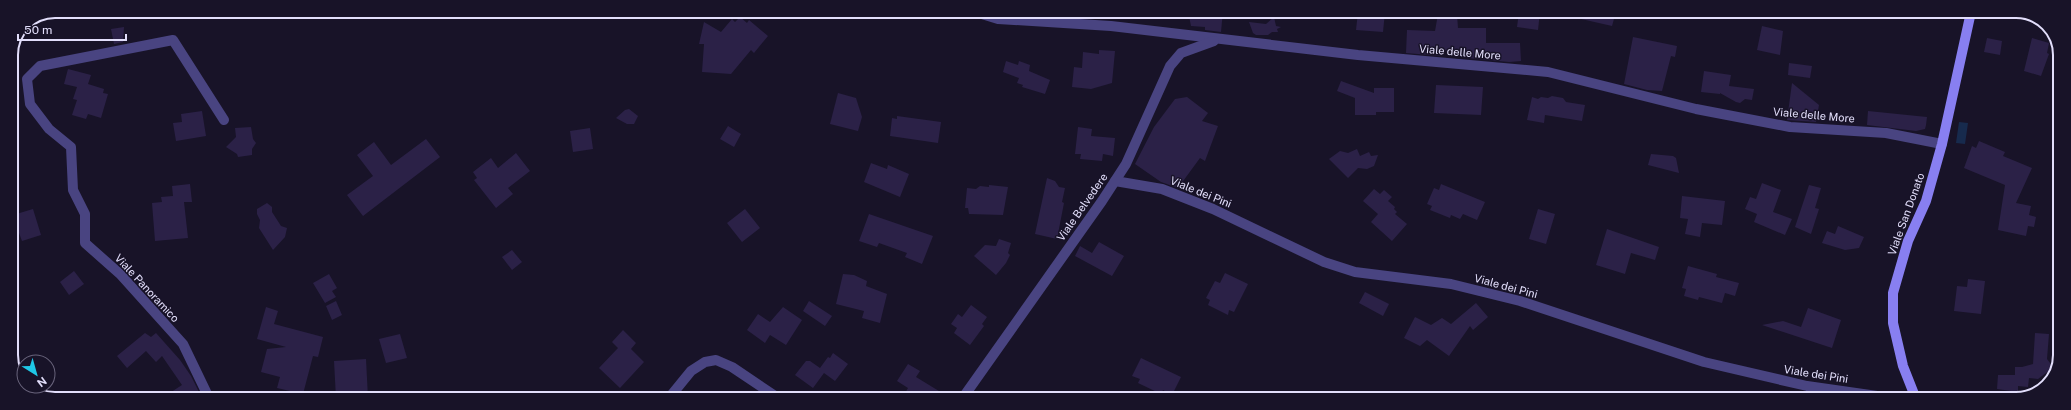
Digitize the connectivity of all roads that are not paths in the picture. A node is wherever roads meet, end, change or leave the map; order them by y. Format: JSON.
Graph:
{"nodes":[{"id":1,"x":1030,"y":18,"type":"edge"},
{"id":2,"x":1970,"y":18,"type":"edge"},
{"id":3,"x":1220,"y":39,"type":"junction"},
{"id":4,"x":224,"y":120,"type":"dead end"},
{"id":5,"x":1942,"y":144,"type":"junction"},
{"id":6,"x":1115,"y":181,"type":"junction"},
{"id":7,"x":206,"y":392,"type":"edge"},
{"id":8,"x":674,"y":392,"type":"edge"},
{"id":9,"x":769,"y":392,"type":"edge"},
{"id":10,"x":967,"y":392,"type":"edge"},
{"id":11,"x":1849,"y":392,"type":"edge"},
{"id":12,"x":1913,"y":392,"type":"edge"}],
"edges":[{"from":1,"to":3,"type":"street","name":"Viale delle More"},
{"from":2,"to":5,"type":"street","name":"Viale San Donato"},
{"from":3,"to":5,"type":"street","name":"Viale delle More"},
{"from":3,"to":6,"type":"street","name":"Viale Belvedere"},
{"from":4,"to":7,"type":"street","name":"Viale Panoramico"},
{"from":5,"to":12,"type":"street","name":"Viale San Donato"},
{"from":6,"to":10,"type":"street","name":"Viale Belvedere"},
{"from":6,"to":11,"type":"street","name":"Viale dei Pini"},
{"from":8,"to":9,"type":"street"}]}
